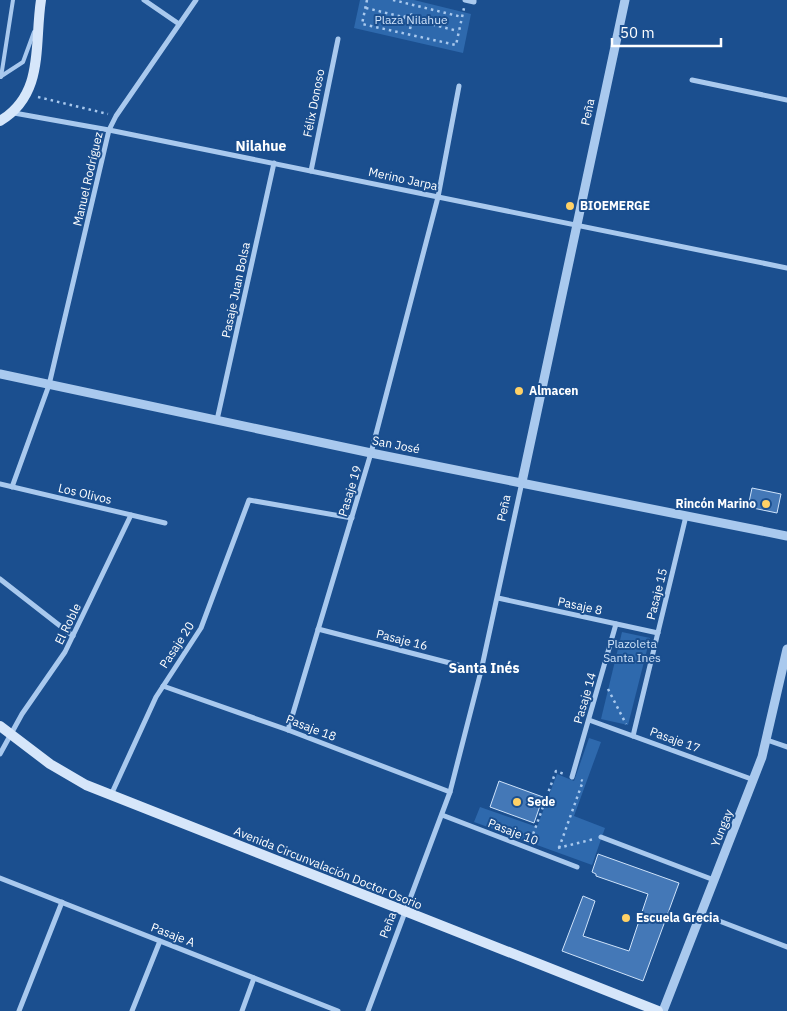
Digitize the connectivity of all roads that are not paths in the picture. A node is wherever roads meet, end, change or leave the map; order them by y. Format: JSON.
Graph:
{"nodes":[{"id":1,"x":13,"y":0,"type":"edge"},
{"id":2,"x":41,"y":0,"type":"edge"},
{"id":3,"x":144,"y":0,"type":"edge"},
{"id":4,"x":196,"y":0,"type":"edge"},
{"id":5,"x":465,"y":0,"type":"edge"},
{"id":6,"x":626,"y":0,"type":"edge"},
{"id":7,"x":474,"y":1,"type":"edge"},
{"id":8,"x":39,"y":13,"type":"junction"},
{"id":9,"x":179,"y":24,"type":"junction"},
{"id":10,"x":338,"y":39,"type":"dead end"},
{"id":11,"x":1,"y":77,"type":"edge"},
{"id":12,"x":692,"y":80,"type":"dead end"},
{"id":13,"x":459,"y":86,"type":"dead end"},
{"id":14,"x":787,"y":100,"type":"edge"},
{"id":15,"x":14,"y":113,"type":"junction"},
{"id":16,"x":0,"y":121,"type":"edge"},
{"id":17,"x":110,"y":130,"type":"junction"},
{"id":18,"x":274,"y":163,"type":"junction"},
{"id":19,"x":311,"y":171,"type":"junction"},
{"id":20,"x":438,"y":197,"type":"junction"},
{"id":21,"x":577,"y":226,"type":"junction"},
{"id":22,"x":787,"y":268,"type":"edge"},
{"id":23,"x":0,"y":374,"type":"edge"},
{"id":24,"x":49,"y":384,"type":"junction"},
{"id":25,"x":218,"y":420,"type":"junction"},
{"id":26,"x":372,"y":453,"type":"junction"},
{"id":27,"x":522,"y":482,"type":"junction"},
{"id":28,"x":0,"y":484,"type":"edge"},
{"id":29,"x":12,"y":487,"type":"junction"},
{"id":30,"x":131,"y":515,"type":"junction"},
{"id":31,"x":686,"y":516,"type":"junction"},
{"id":32,"x":352,"y":518,"type":"junction"},
{"id":33,"x":165,"y":523,"type":"dead end"},
{"id":34,"x":787,"y":536,"type":"edge"},
{"id":35,"x":0,"y":579,"type":"edge"},
{"id":36,"x":498,"y":598,"type":"junction"},
{"id":37,"x":616,"y":624,"type":"junction"},
{"id":38,"x":318,"y":629,"type":"junction"},
{"id":39,"x":658,"y":633,"type":"junction"},
{"id":40,"x":73,"y":636,"type":"junction"},
{"id":41,"x":787,"y":649,"type":"edge"},
{"id":42,"x":481,"y":671,"type":"junction"},
{"id":43,"x":163,"y":686,"type":"junction"},
{"id":44,"x":589,"y":720,"type":"junction"},
{"id":45,"x":0,"y":726,"type":"edge"},
{"id":46,"x":288,"y":730,"type":"junction"},
{"id":47,"x":10,"y":733,"type":"junction"},
{"id":48,"x":633,"y":736,"type":"junction"},
{"id":49,"x":767,"y":740,"type":"junction"},
{"id":50,"x":787,"y":747,"type":"edge"},
{"id":51,"x":0,"y":754,"type":"edge"},
{"id":52,"x":572,"y":777,"type":"road end"},
{"id":53,"x":754,"y":780,"type":"junction"},
{"id":54,"x":450,"y":792,"type":"junction"},
{"id":55,"x":111,"y":796,"type":"junction"},
{"id":56,"x":442,"y":815,"type":"junction"},
{"id":57,"x":601,"y":837,"type":"road end"},
{"id":58,"x":577,"y":866,"type":"dead end"},
{"id":59,"x":0,"y":878,"type":"edge"},
{"id":60,"x":715,"y":880,"type":"junction"},
{"id":61,"x":62,"y":902,"type":"junction"},
{"id":62,"x":406,"y":912,"type":"junction"},
{"id":63,"x":701,"y":914,"type":"junction"},
{"id":64,"x":160,"y":941,"type":"junction"},
{"id":65,"x":787,"y":947,"type":"edge"},
{"id":66,"x":254,"y":978,"type":"junction"},
{"id":67,"x":19,"y":1011,"type":"edge"},
{"id":68,"x":132,"y":1011,"type":"edge"},
{"id":69,"x":242,"y":1011,"type":"edge"},
{"id":70,"x":338,"y":1011,"type":"edge"},
{"id":71,"x":368,"y":1011,"type":"edge"},
{"id":72,"x":658,"y":1011,"type":"edge"},
{"id":73,"x":663,"y":1011,"type":"edge"}],
"edges":[{"from":1,"to":11,"type":"lane"},
{"from":2,"to":8,"type":"main road"},
{"from":3,"to":9,"type":"street"},
{"from":4,"to":9,"type":"street","name":"Manuel Rodríguez"},
{"from":5,"to":7,"type":"street"},
{"from":6,"to":21,"type":"street","name":"Peña"},
{"from":8,"to":11,"type":"lane"},
{"from":8,"to":15,"type":"main road"},
{"from":9,"to":17,"type":"street","name":"Manuel Rodríguez"},
{"from":10,"to":19,"type":"street","name":"Félix Donoso"},
{"from":12,"to":14,"type":"street"},
{"from":13,"to":20,"type":"street","name":"Pasaje 19"},
{"from":15,"to":16,"type":"main road"},
{"from":15,"to":17,"type":"street","name":"Merino Jarpa"},
{"from":17,"to":18,"type":"street","name":"Merino Jarpa"},
{"from":17,"to":24,"type":"street","name":"Manuel Rodríguez"},
{"from":18,"to":19,"type":"street","name":"Merino Jarpa"},
{"from":18,"to":25,"type":"street","name":"Pasaje Juan Bolsa"},
{"from":19,"to":20,"type":"street","name":"Merino Jarpa"},
{"from":20,"to":21,"type":"street","name":"Merino Jarpa"},
{"from":20,"to":26,"type":"street","name":"Pasaje 19"},
{"from":21,"to":22,"type":"street","name":"Merino Jarpa"},
{"from":21,"to":27,"type":"street","name":"Peña"},
{"from":23,"to":24,"type":"street","name":"San José"},
{"from":24,"to":25,"type":"street","name":"San José"},
{"from":24,"to":29,"type":"street","name":"Manuel Rodríguez"},
{"from":25,"to":26,"type":"street","name":"San José"},
{"from":26,"to":27,"type":"street","name":"San José"},
{"from":26,"to":32,"type":"street","name":"Pasaje 19"},
{"from":27,"to":31,"type":"street","name":"San José"},
{"from":27,"to":36,"type":"street","name":"Peña"},
{"from":28,"to":29,"type":"street","name":"Los Olivos"},
{"from":29,"to":30,"type":"street","name":"Los Olivos"},
{"from":30,"to":33,"type":"street","name":"Los Olivos"},
{"from":30,"to":40,"type":"street","name":"El Roble"},
{"from":31,"to":34,"type":"street","name":"San José"},
{"from":31,"to":39,"type":"street","name":"Pasaje 15"},
{"from":32,"to":38,"type":"street","name":"Pasaje 19"},
{"from":32,"to":43,"type":"street","name":"Pasaje 20"},
{"from":35,"to":40,"type":"street"},
{"from":36,"to":37,"type":"street","name":"Pasaje 8"},
{"from":36,"to":42,"type":"street","name":"Peña"},
{"from":37,"to":39,"type":"street","name":"Pasaje 8"},
{"from":37,"to":44,"type":"street","name":"Pasaje 14"},
{"from":38,"to":42,"type":"street","name":"Pasaje 16"},
{"from":38,"to":46,"type":"street","name":"Pasaje 19"},
{"from":39,"to":48,"type":"street","name":"Pasaje 15"},
{"from":40,"to":47,"type":"street","name":"El Roble"},
{"from":41,"to":49,"type":"street","name":"Yungay"},
{"from":42,"to":54,"type":"street","name":"Peña"},
{"from":43,"to":46,"type":"street","name":"Pasaje 18"},
{"from":43,"to":55,"type":"street","name":"Pasaje 20"},
{"from":44,"to":48,"type":"street","name":"Pasaje 17"},
{"from":44,"to":52,"type":"street","name":"Pasaje 14"},
{"from":45,"to":47,"type":"main road","name":"Avenida Circunvalación Doctor Osorio"},
{"from":46,"to":54,"type":"street","name":"Pasaje 18"},
{"from":47,"to":51,"type":"street","name":"El Roble"},
{"from":47,"to":55,"type":"main road","name":"Avenida Circunvalación Doctor Osorio"},
{"from":48,"to":53,"type":"street","name":"Pasaje 17"},
{"from":49,"to":50,"type":"street"},
{"from":49,"to":53,"type":"street","name":"Yungay"},
{"from":53,"to":60,"type":"street","name":"Yungay"},
{"from":54,"to":56,"type":"street","name":"Peña"},
{"from":55,"to":62,"type":"main road","name":"Avenida Circunvalación Doctor Osorio"},
{"from":56,"to":58,"type":"street","name":"Pasaje 10"},
{"from":56,"to":62,"type":"street","name":"Peña"},
{"from":57,"to":60,"type":"street"},
{"from":59,"to":61,"type":"street","name":"Pasaje A"},
{"from":60,"to":63,"type":"street","name":"Yungay"},
{"from":61,"to":64,"type":"street","name":"Pasaje A"},
{"from":61,"to":67,"type":"street"},
{"from":62,"to":71,"type":"street","name":"Peña"},
{"from":62,"to":72,"type":"main road","name":"Avenida Circunvalación Doctor Osorio"},
{"from":63,"to":65,"type":"street"},
{"from":63,"to":73,"type":"street","name":"Yungay"},
{"from":64,"to":66,"type":"street","name":"Pasaje A"},
{"from":64,"to":68,"type":"street"},
{"from":66,"to":69,"type":"street"},
{"from":66,"to":70,"type":"street","name":"Pasaje A"}]}
